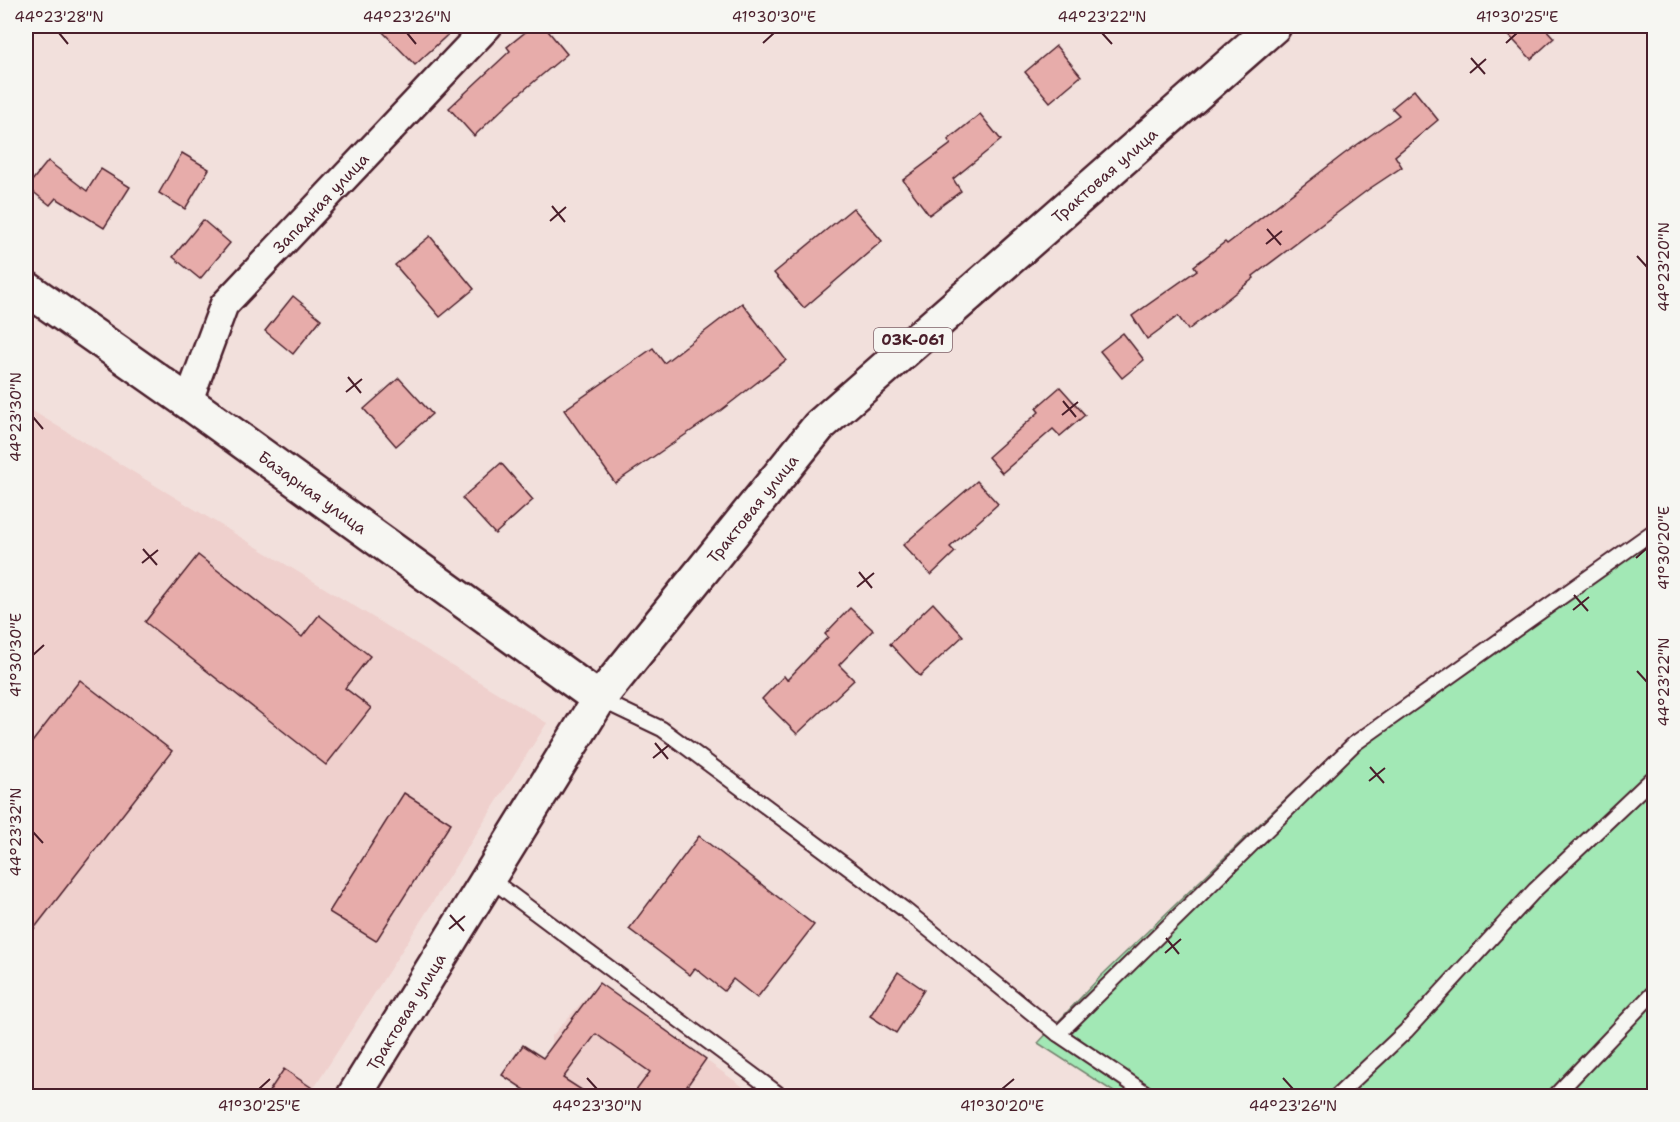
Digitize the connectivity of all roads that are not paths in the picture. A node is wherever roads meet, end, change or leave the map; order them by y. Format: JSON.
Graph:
{"nodes":[{"id":1,"x":488,"y":26,"type":"edge"},
{"id":2,"x":1274,"y":26,"type":"edge"},
{"id":3,"x":26,"y":288,"type":"edge"},
{"id":4,"x":188,"y":402,"type":"junction"},
{"id":5,"x":1654,"y":531,"type":"edge"},
{"id":6,"x":599,"y":699,"type":"junction"},
{"id":7,"x":1654,"y":777,"type":"edge"},
{"id":8,"x":489,"y":878,"type":"junction"},
{"id":9,"x":1654,"y":992,"type":"edge"},
{"id":10,"x":1058,"y":1034,"type":"junction"},
{"id":11,"x":360,"y":1094,"type":"edge"},
{"id":12,"x":781,"y":1096,"type":"edge"},
{"id":13,"x":1150,"y":1096,"type":"edge"},
{"id":14,"x":1337,"y":1096,"type":"edge"},
{"id":15,"x":1555,"y":1096,"type":"edge"}],
"edges":[{"from":1,"to":4,"type":"street","name":"Западная улица"},
{"from":2,"to":6,"type":"main road","name":"Трактовая улица","number":"03К-061"},
{"from":3,"to":4,"type":"main road","name":"Базарная улица"},
{"from":4,"to":6,"type":"main road","name":"Базарная улица"},
{"from":5,"to":10,"type":"lane"},
{"from":6,"to":8,"type":"main road","name":"Трактовая улица"},
{"from":6,"to":10,"type":"lane"},
{"from":7,"to":14,"type":"lane"},
{"from":8,"to":11,"type":"main road","name":"Трактовая улица"},
{"from":8,"to":12,"type":"lane"},
{"from":9,"to":15,"type":"lane"},
{"from":10,"to":13,"type":"lane"}]}
